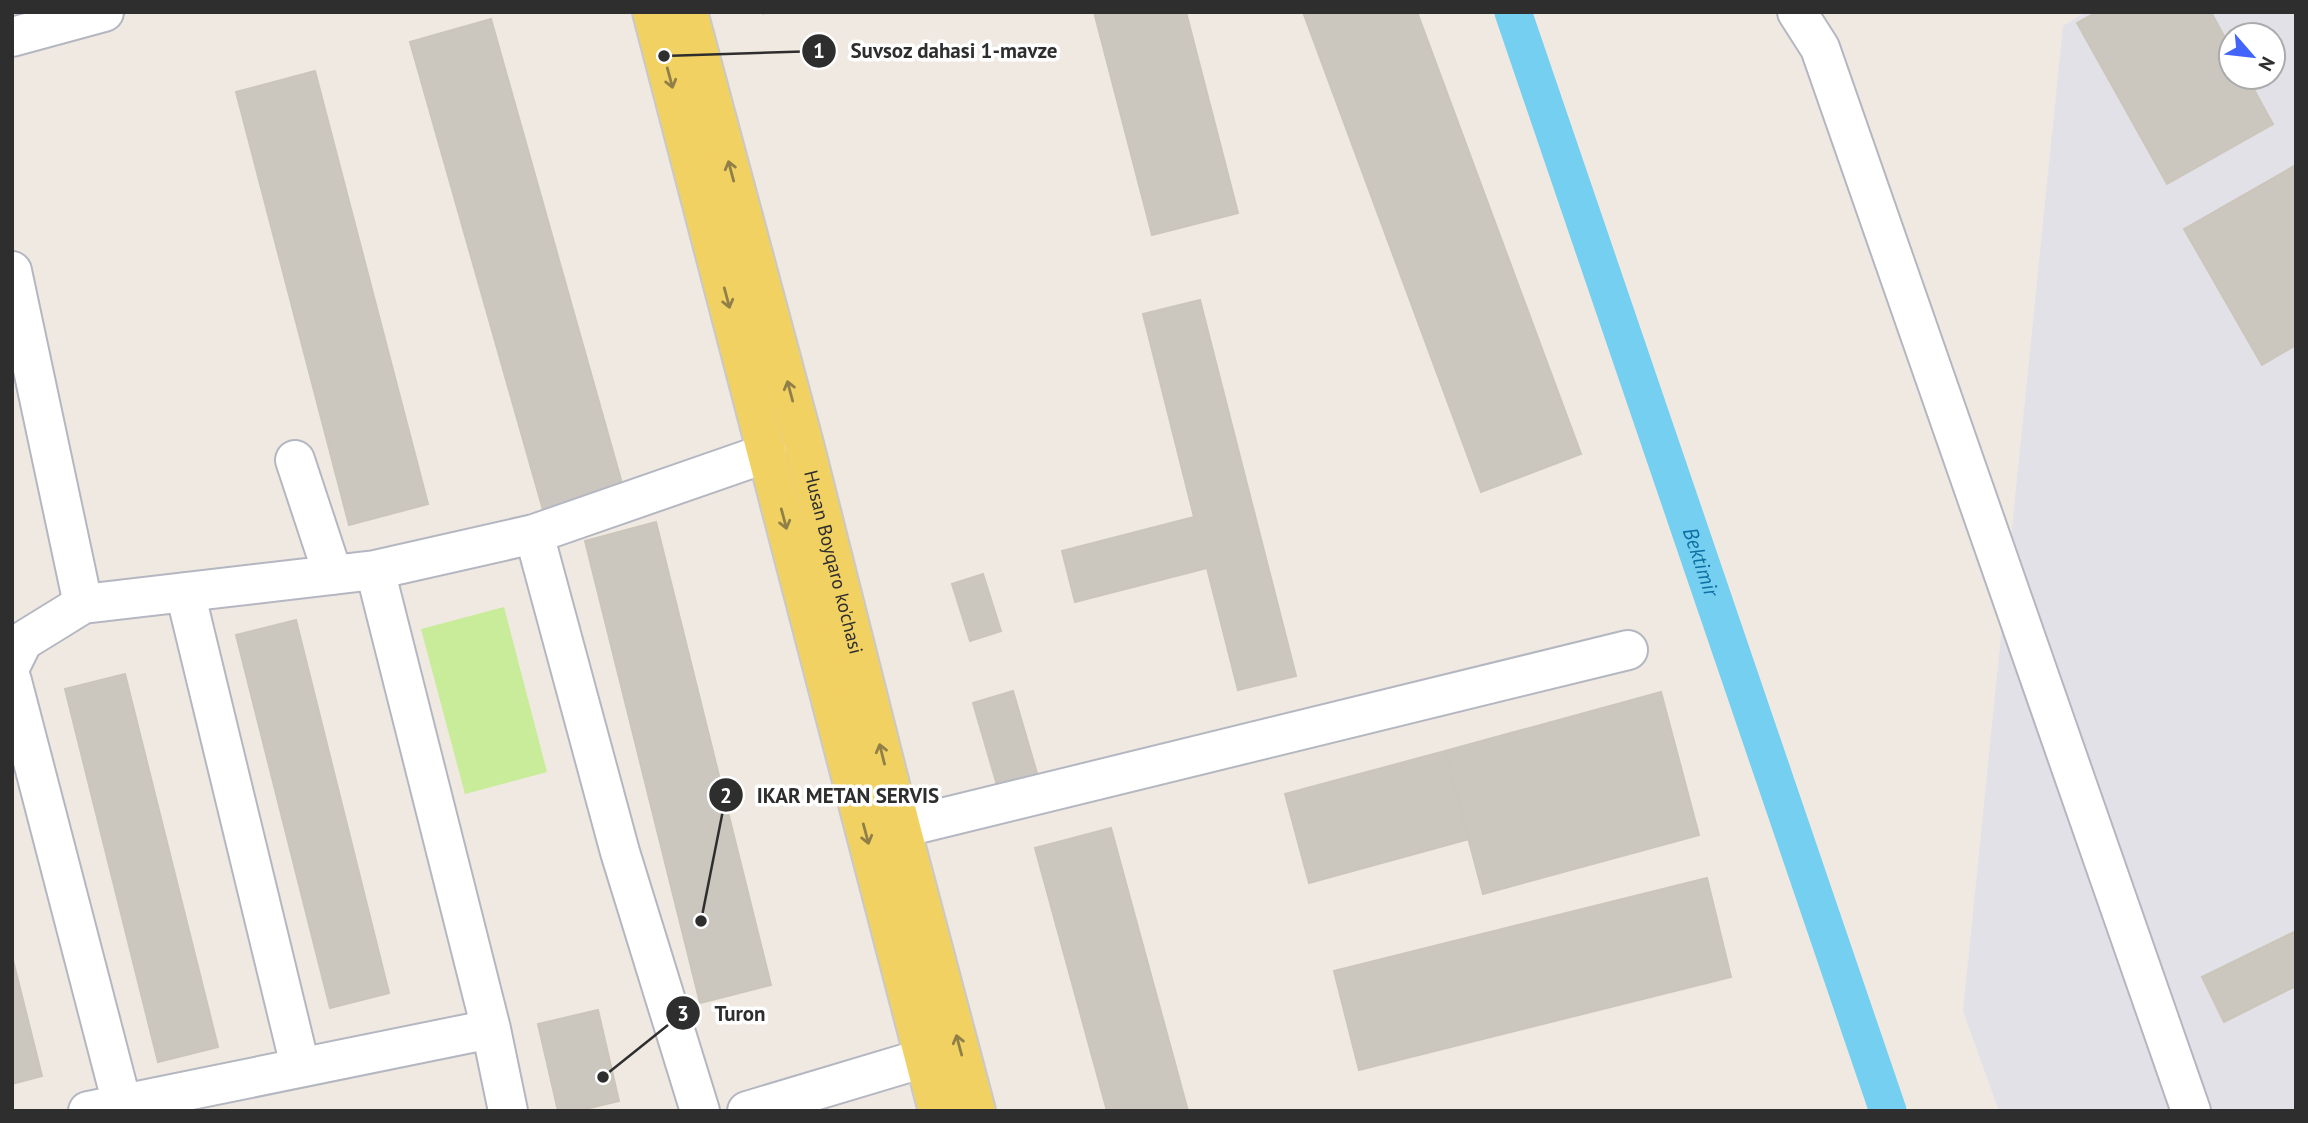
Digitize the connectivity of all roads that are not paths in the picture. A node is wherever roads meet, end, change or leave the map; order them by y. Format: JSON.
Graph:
{"nodes":[{"id":1,"x":104,"y":12,"type":"edge"},
{"id":2,"x":652,"y":12,"type":"edge"},
{"id":3,"x":688,"y":12,"type":"edge"},
{"id":4,"x":1797,"y":12,"type":"edge"},
{"id":5,"x":12,"y":37,"type":"edge"},
{"id":6,"x":12,"y":271,"type":"edge"},
{"id":7,"x":21,"y":358,"type":"edge"},
{"id":8,"x":804,"y":444,"type":"junction"},
{"id":9,"x":767,"y":453,"type":"junction"},
{"id":10,"x":295,"y":460,"type":"dead end"},
{"id":11,"x":534,"y":534,"type":"junction"},
{"id":12,"x":375,"y":570,"type":"junction"},
{"id":13,"x":333,"y":575,"type":"junction"},
{"id":14,"x":185,"y":592,"type":"junction"},
{"id":15,"x":83,"y":604,"type":"junction"},
{"id":16,"x":1628,"y":650,"type":"dead end"},
{"id":17,"x":12,"y":663,"type":"edge"},
{"id":18,"x":12,"y":681,"type":"edge"},
{"id":19,"x":901,"y":828,"type":"junction"},
{"id":20,"x":491,"y":1029,"type":"junction"},
{"id":21,"x":924,"y":1058,"type":"junction"},
{"id":22,"x":300,"y":1066,"type":"junction"},
{"id":23,"x":105,"y":1107,"type":"edge"},
{"id":24,"x":508,"y":1111,"type":"edge"},
{"id":25,"x":701,"y":1111,"type":"edge"},
{"id":26,"x":747,"y":1111,"type":"edge"},
{"id":27,"x":938,"y":1111,"type":"edge"},
{"id":28,"x":976,"y":1111,"type":"edge"},
{"id":29,"x":2191,"y":1111,"type":"edge"}],
"edges":[{"from":1,"to":5,"type":"street"},
{"from":2,"to":9,"type":"main road","name":"Husan Boyqaro ko'chasi","one_way":true},
{"from":8,"to":3,"type":"main road","name":"Husan Boyqaro ko'chasi","one_way":true},
{"from":4,"to":29,"type":"street"},
{"from":6,"to":7,"type":"street"},
{"from":7,"to":15,"type":"street"},
{"from":8,"to":9,"type":"main road"},
{"from":19,"to":8,"type":"main road","name":"Husan Boyqaro ko'chasi","one_way":true},
{"from":9,"to":11,"type":"street"},
{"from":9,"to":21,"type":"main road","name":"Husan Boyqaro ko'chasi","one_way":true},
{"from":10,"to":13,"type":"street"},
{"from":11,"to":12,"type":"street"},
{"from":11,"to":25,"type":"street"},
{"from":12,"to":13,"type":"street"},
{"from":12,"to":20,"type":"street"},
{"from":13,"to":14,"type":"street"},
{"from":14,"to":15,"type":"street"},
{"from":14,"to":22,"type":"street"},
{"from":15,"to":17,"type":"street"},
{"from":16,"to":19,"type":"street"},
{"from":18,"to":23,"type":"street"},
{"from":28,"to":19,"type":"main road","name":"Husan Boyqaro ko'chasi","one_way":true},
{"from":20,"to":22,"type":"street"},
{"from":20,"to":24,"type":"street"},
{"from":21,"to":26,"type":"street"},
{"from":21,"to":27,"type":"main road","name":"Husan Boyqaro ko'chasi"},
{"from":22,"to":23,"type":"street"}]}
